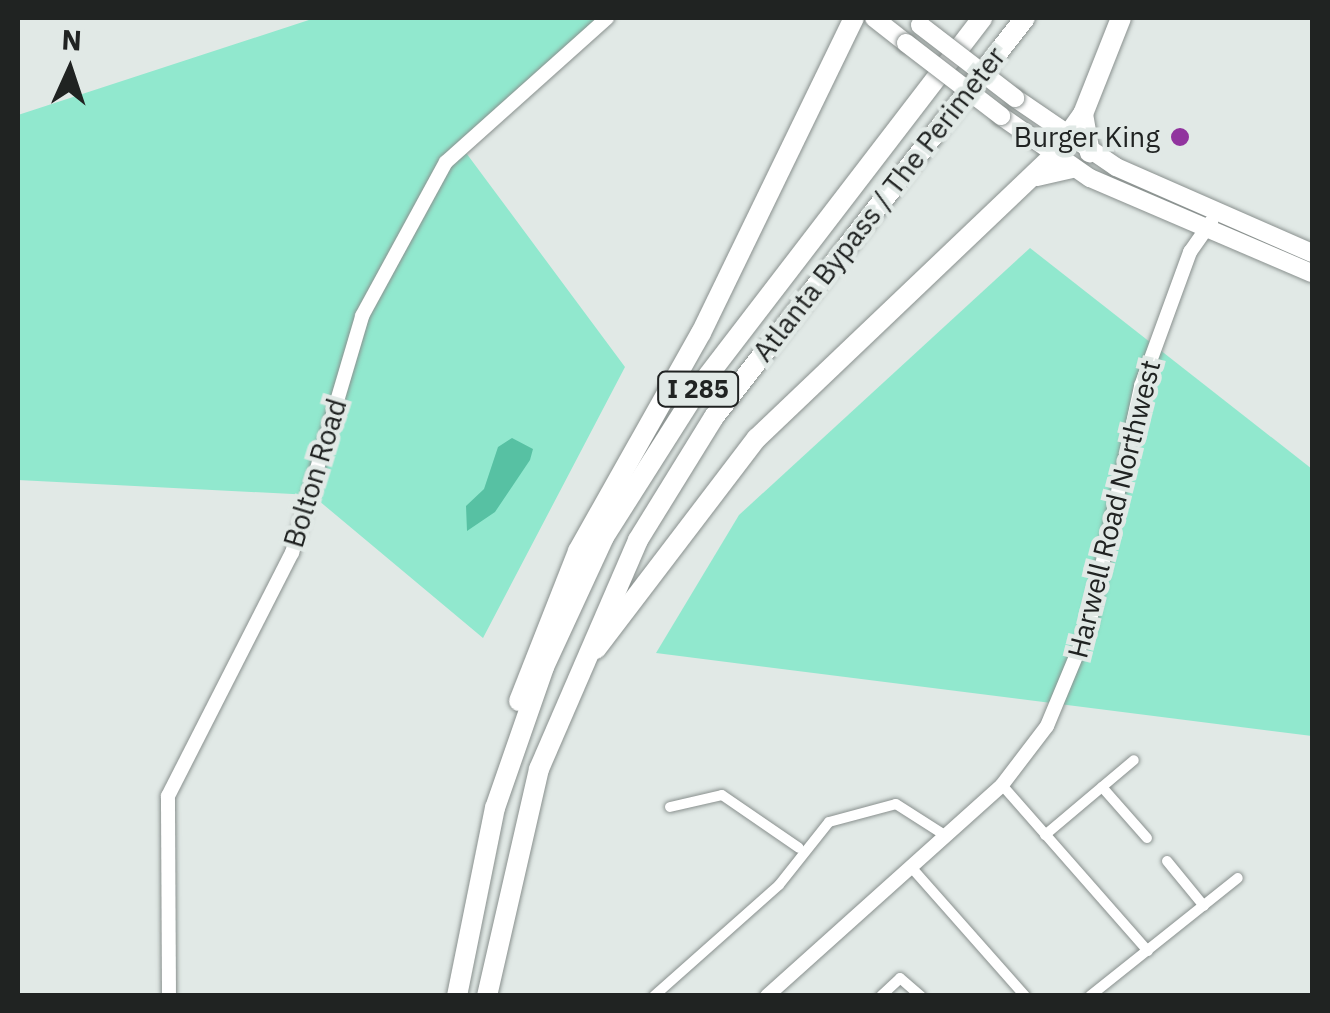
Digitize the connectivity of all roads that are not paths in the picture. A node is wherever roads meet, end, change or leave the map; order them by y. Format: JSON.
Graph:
{"nodes":[{"id":1,"x":607,"y":18,"type":"edge"},
{"id":2,"x":854,"y":18,"type":"edge"},
{"id":3,"x":874,"y":18,"type":"edge"},
{"id":4,"x":982,"y":18,"type":"edge"},
{"id":5,"x":1025,"y":18,"type":"edge"},
{"id":6,"x":1121,"y":18,"type":"edge"},
{"id":7,"x":915,"y":21,"type":"edge"},
{"id":8,"x":1083,"y":114,"type":"junction"},
{"id":9,"x":1068,"y":138,"type":"junction"},
{"id":10,"x":1090,"y":152,"type":"junction"},
{"id":11,"x":1054,"y":156,"type":"junction"},
{"id":12,"x":1072,"y":168,"type":"junction"},
{"id":13,"x":1031,"y":179,"type":"junction"},
{"id":14,"x":1220,"y":214,"type":"junction"},
{"id":15,"x":1205,"y":227,"type":"junction"},
{"id":16,"x":1312,"y":254,"type":"edge"},
{"id":17,"x":1312,"y":273,"type":"edge"},
{"id":18,"x":568,"y":688,"type":"junction"},
{"id":19,"x":1134,"y":760,"type":"dead end"},
{"id":20,"x":1002,"y":785,"type":"junction"},
{"id":21,"x":1102,"y":787,"type":"junction"},
{"id":22,"x":670,"y":807,"type":"dead end"},
{"id":23,"x":495,"y":808,"type":"junction"},
{"id":24,"x":1045,"y":835,"type":"junction"},
{"id":25,"x":946,"y":836,"type":"junction"},
{"id":26,"x":1147,"y":838,"type":"dead end"},
{"id":27,"x":800,"y":848,"type":"junction"},
{"id":28,"x":1167,"y":861,"type":"dead end"},
{"id":29,"x":911,"y":867,"type":"junction"},
{"id":30,"x":1238,"y":878,"type":"dead end"},
{"id":31,"x":1204,"y":906,"type":"junction"},
{"id":32,"x":1148,"y":952,"type":"junction"},
{"id":33,"x":1114,"y":984,"type":"junction"},
{"id":34,"x":169,"y":996,"type":"edge"},
{"id":35,"x":457,"y":996,"type":"edge"},
{"id":36,"x":487,"y":996,"type":"edge"},
{"id":37,"x":654,"y":996,"type":"edge"},
{"id":38,"x":767,"y":996,"type":"edge"},
{"id":39,"x":881,"y":996,"type":"edge"},
{"id":40,"x":920,"y":996,"type":"edge"},
{"id":41,"x":1025,"y":996,"type":"edge"},
{"id":42,"x":1090,"y":996,"type":"edge"},
{"id":43,"x":1124,"y":996,"type":"edge"}],
"edges":[{"from":1,"to":34,"type":"street","name":"Bolton Road"},
{"from":2,"to":23,"type":"highway"},
{"from":3,"to":11,"type":"main road","bridge":true},
{"from":4,"to":23,"type":"highway","name":"Atlanta Bypass / The Perimeter","number":"I 285"},
{"from":5,"to":18,"type":"highway","name":"Atlanta Bypass / The Perimeter","number":"I 285"},
{"from":6,"to":8,"type":"highway"},
{"from":7,"to":9,"type":"main road","bridge":true},
{"from":8,"to":9,"type":"highway"},
{"from":8,"to":10,"type":"highway"},
{"from":9,"to":10,"type":"main road"},
{"from":9,"to":11,"type":"highway"},
{"from":10,"to":14,"type":"main road"},
{"from":11,"to":12,"type":"main road"},
{"from":11,"to":13,"type":"highway"},
{"from":12,"to":13,"type":"highway"},
{"from":12,"to":15,"type":"main road"},
{"from":13,"to":18,"type":"highway"},
{"from":14,"to":15,"type":"street","name":"Harwell Road Northwest"},
{"from":14,"to":16,"type":"main road"},
{"from":15,"to":17,"type":"main road"},
{"from":15,"to":20,"type":"street","name":"Harwell Road Northwest"},
{"from":18,"to":36,"type":"highway","name":"Atlanta Bypass / The Perimeter","number":"I 285"},
{"from":19,"to":21,"type":"street"},
{"from":20,"to":24,"type":"street"},
{"from":20,"to":25,"type":"street","name":"Harwell Road Northwest"},
{"from":21,"to":24,"type":"street"},
{"from":21,"to":26,"type":"street"},
{"from":22,"to":27,"type":"street"},
{"from":23,"to":35,"type":"highway","name":"Atlanta Bypass / The Perimeter","number":"I 285"},
{"from":24,"to":32,"type":"street"},
{"from":25,"to":27,"type":"street"},
{"from":25,"to":29,"type":"street","name":"Harwell Road Northwest"},
{"from":27,"to":37,"type":"street"},
{"from":28,"to":31,"type":"street"},
{"from":29,"to":38,"type":"street","name":"Harwell Road Northwest"},
{"from":29,"to":41,"type":"street"},
{"from":30,"to":31,"type":"street"},
{"from":31,"to":32,"type":"street"},
{"from":32,"to":33,"type":"street"},
{"from":33,"to":42,"type":"street"},
{"from":33,"to":43,"type":"street"},
{"from":39,"to":40,"type":"street"}]}
